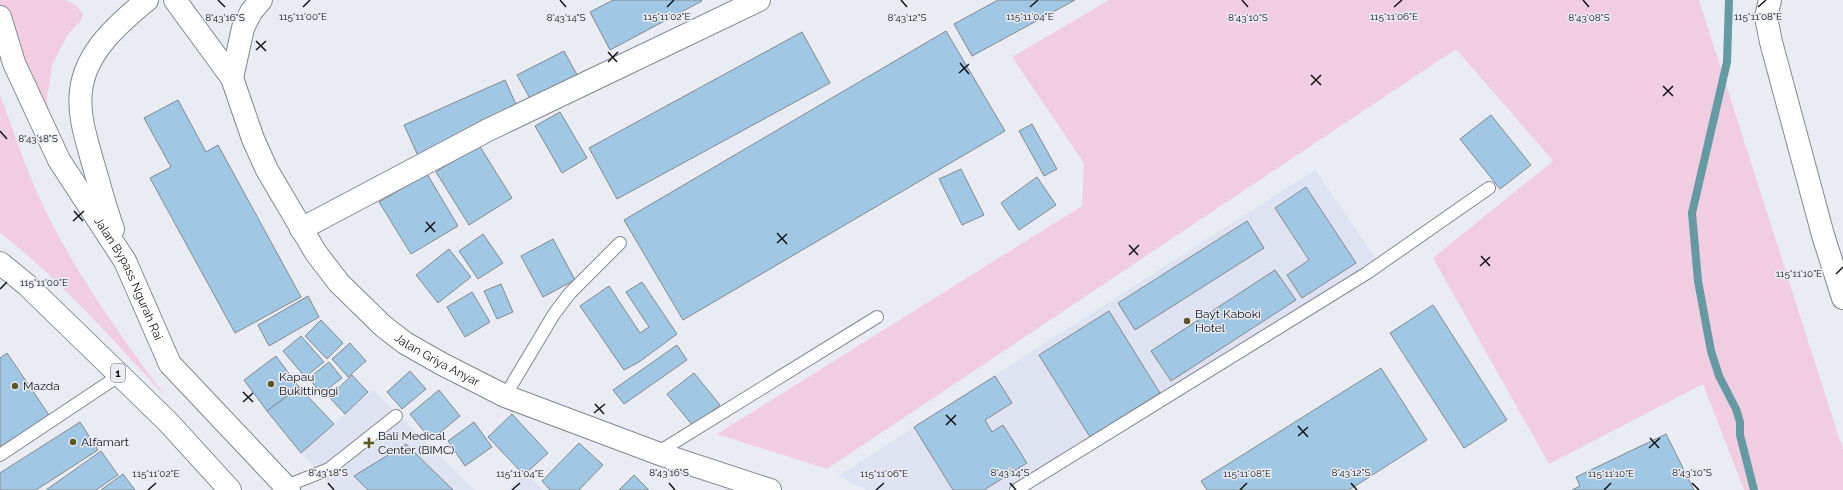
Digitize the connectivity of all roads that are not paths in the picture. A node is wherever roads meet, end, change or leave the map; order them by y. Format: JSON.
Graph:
{"nodes":[{"id":1,"x":147,"y":0,"type":"edge"},
{"id":2,"x":175,"y":0,"type":"edge"},
{"id":3,"x":261,"y":0,"type":"edge"},
{"id":4,"x":759,"y":0,"type":"edge"},
{"id":5,"x":1770,"y":0,"type":"edge"},
{"id":6,"x":0,"y":17,"type":"edge"},
{"id":7,"x":232,"y":78,"type":"junction"},
{"id":8,"x":1489,"y":188,"type":"dead end"},
{"id":9,"x":301,"y":229,"type":"junction"},
{"id":10,"x":620,"y":243,"type":"dead end"},
{"id":11,"x":125,"y":261,"type":"junction"},
{"id":12,"x":0,"y":263,"type":"edge"},
{"id":13,"x":1843,"y":298,"type":"edge"},
{"id":14,"x":877,"y":317,"type":"dead end"},
{"id":15,"x":120,"y":375,"type":"junction"},
{"id":16,"x":505,"y":396,"type":"junction"},
{"id":17,"x":396,"y":416,"type":"dead end"},
{"id":18,"x":657,"y":453,"type":"junction"},
{"id":19,"x":0,"y":455,"type":"edge"},
{"id":20,"x":288,"y":488,"type":"edge"},
{"id":21,"x":230,"y":490,"type":"edge"},
{"id":22,"x":770,"y":490,"type":"edge"},
{"id":23,"x":1016,"y":490,"type":"edge"}],
"edges":[{"from":1,"to":11,"type":"main road"},
{"from":2,"to":7,"type":"main road","name":"Jalan Griya Anyar"},
{"from":3,"to":7,"type":"main road"},
{"from":4,"to":9,"type":"main road"},
{"from":5,"to":13,"type":"main road"},
{"from":6,"to":11,"type":"main road","name":"Jalan Bypass Ngurah Rai"},
{"from":7,"to":9,"type":"main road","name":"Jalan Griya Anyar"},
{"from":8,"to":23,"type":"lane"},
{"from":9,"to":16,"type":"main road","name":"Jalan Griya Anyar"},
{"from":10,"to":16,"type":"lane"},
{"from":11,"to":20,"type":"main road","name":"Jalan Bypass Ngurah Rai"},
{"from":12,"to":15,"type":"main road","number":"1"},
{"from":14,"to":18,"type":"lane"},
{"from":15,"to":19,"type":"lane"},
{"from":15,"to":21,"type":"main road","number":"1"},
{"from":16,"to":18,"type":"main road","name":"Jalan Griya Anyar"},
{"from":17,"to":20,"type":"lane"},
{"from":18,"to":22,"type":"main road","name":"Jalan Griya Anyar"}]}
